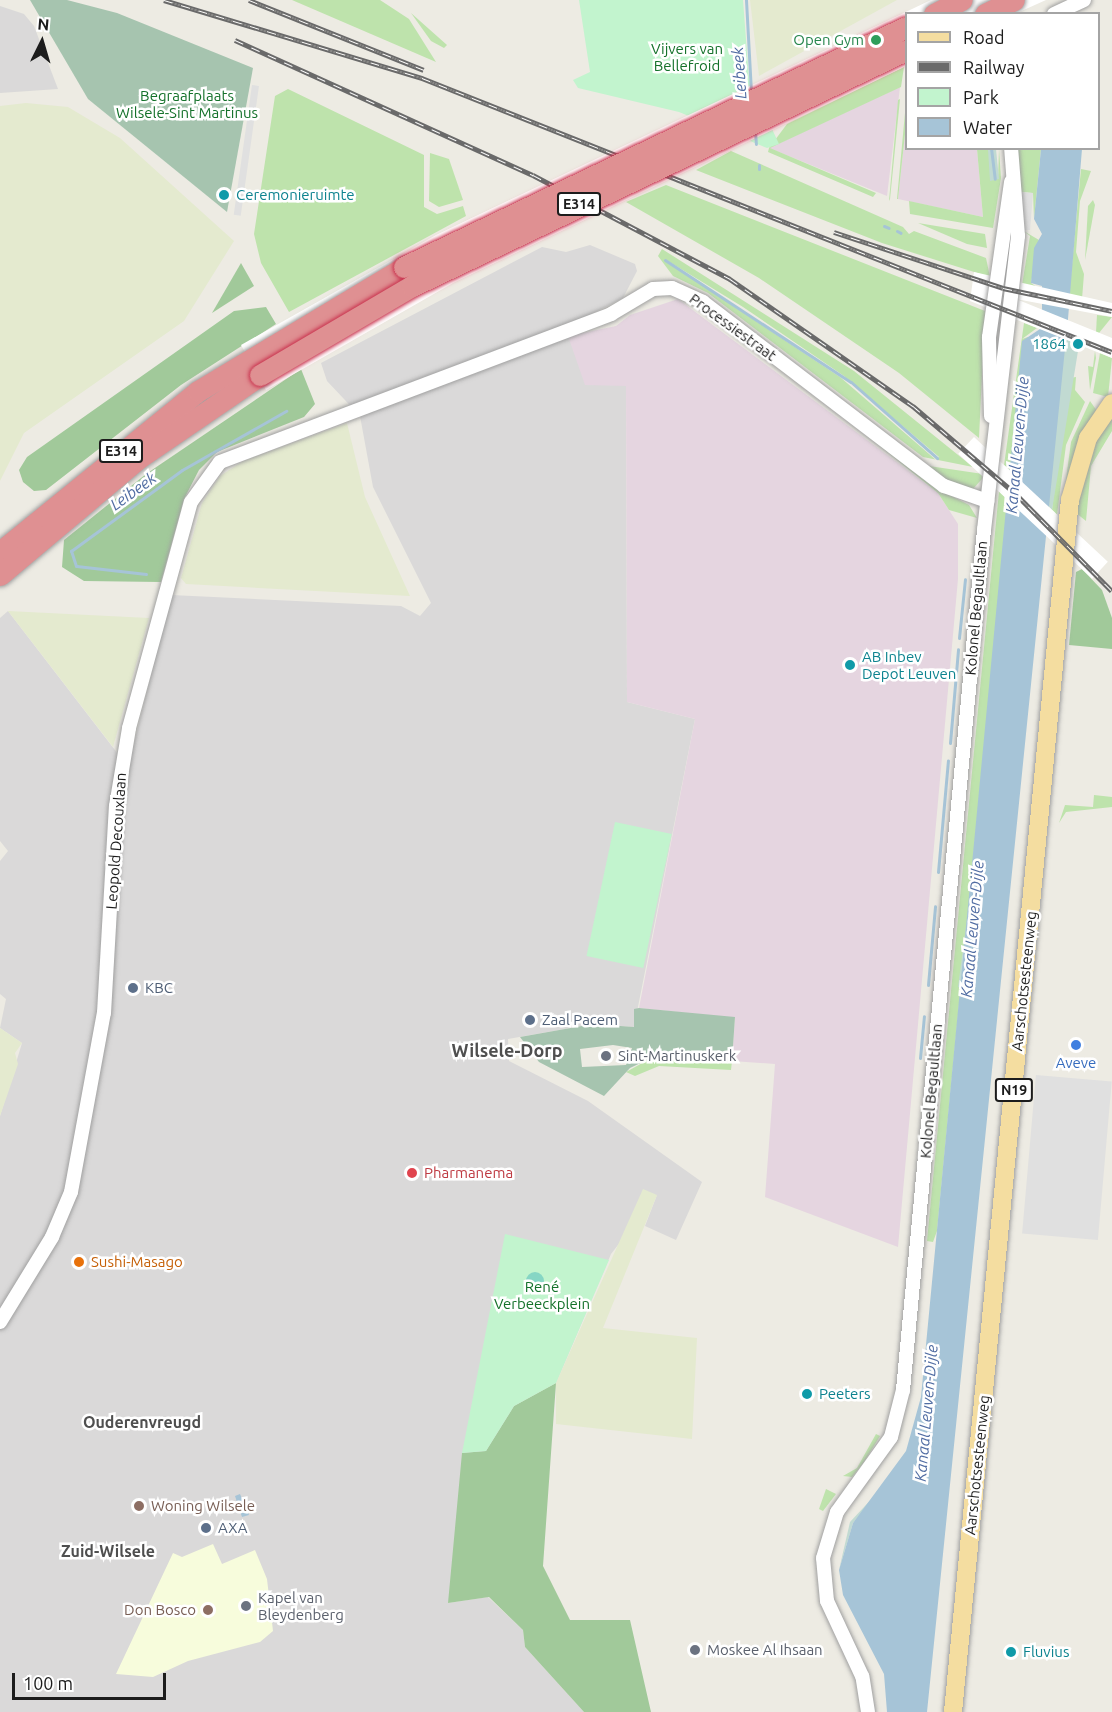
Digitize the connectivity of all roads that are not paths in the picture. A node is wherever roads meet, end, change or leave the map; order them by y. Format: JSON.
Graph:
{"nodes":[{"id":1,"x":962,"y":0,"type":"edge"},
{"id":2,"x":1014,"y":0,"type":"edge"},
{"id":3,"x":1084,"y":0,"type":"edge"},
{"id":4,"x":938,"y":12,"type":"edge"},
{"id":5,"x":989,"y":12,"type":"edge"},
{"id":6,"x":1058,"y":12,"type":"edge"},
{"id":7,"x":905,"y":27,"type":"edge"},
{"id":8,"x":905,"y":50,"type":"edge"},
{"id":9,"x":1012,"y":151,"type":"edge"},
{"id":10,"x":254,"y":367,"type":"junction"},
{"id":11,"x":1112,"y":403,"type":"edge"},
{"id":12,"x":351,"y":409,"type":"joint"},
{"id":13,"x":987,"y":501,"type":"junction"},
{"id":14,"x":0,"y":552,"type":"edge"},
{"id":15,"x":0,"y":575,"type":"edge"},
{"id":16,"x":0,"y":1322,"type":"edge"},
{"id":17,"x":868,"y":1712,"type":"edge"},
{"id":18,"x":952,"y":1712,"type":"edge"}],
"edges":[{"from":1,"to":4,"type":"highway"},
{"from":2,"to":5,"type":"highway"},
{"from":3,"to":6,"type":"street"},
{"from":7,"to":10,"type":"highway","number":"E314","bridge":true},
{"from":8,"to":10,"type":"highway","number":"E314","bridge":true},
{"from":9,"to":13,"type":"street","name":"Kolonel Begaultlaan"},
{"from":10,"to":14,"type":"highway","number":"E314"},
{"from":10,"to":15,"type":"highway","number":"E314"},
{"from":11,"to":18,"type":"main road","name":"Aarschotsesteenweg","number":"N19"},
{"from":12,"to":13,"type":"street","name":"Processiestraat"},
{"from":12,"to":16,"type":"street","name":"Leopold Decouxlaan"},
{"from":13,"to":17,"type":"street","name":"Kolonel Begaultlaan"}]}
